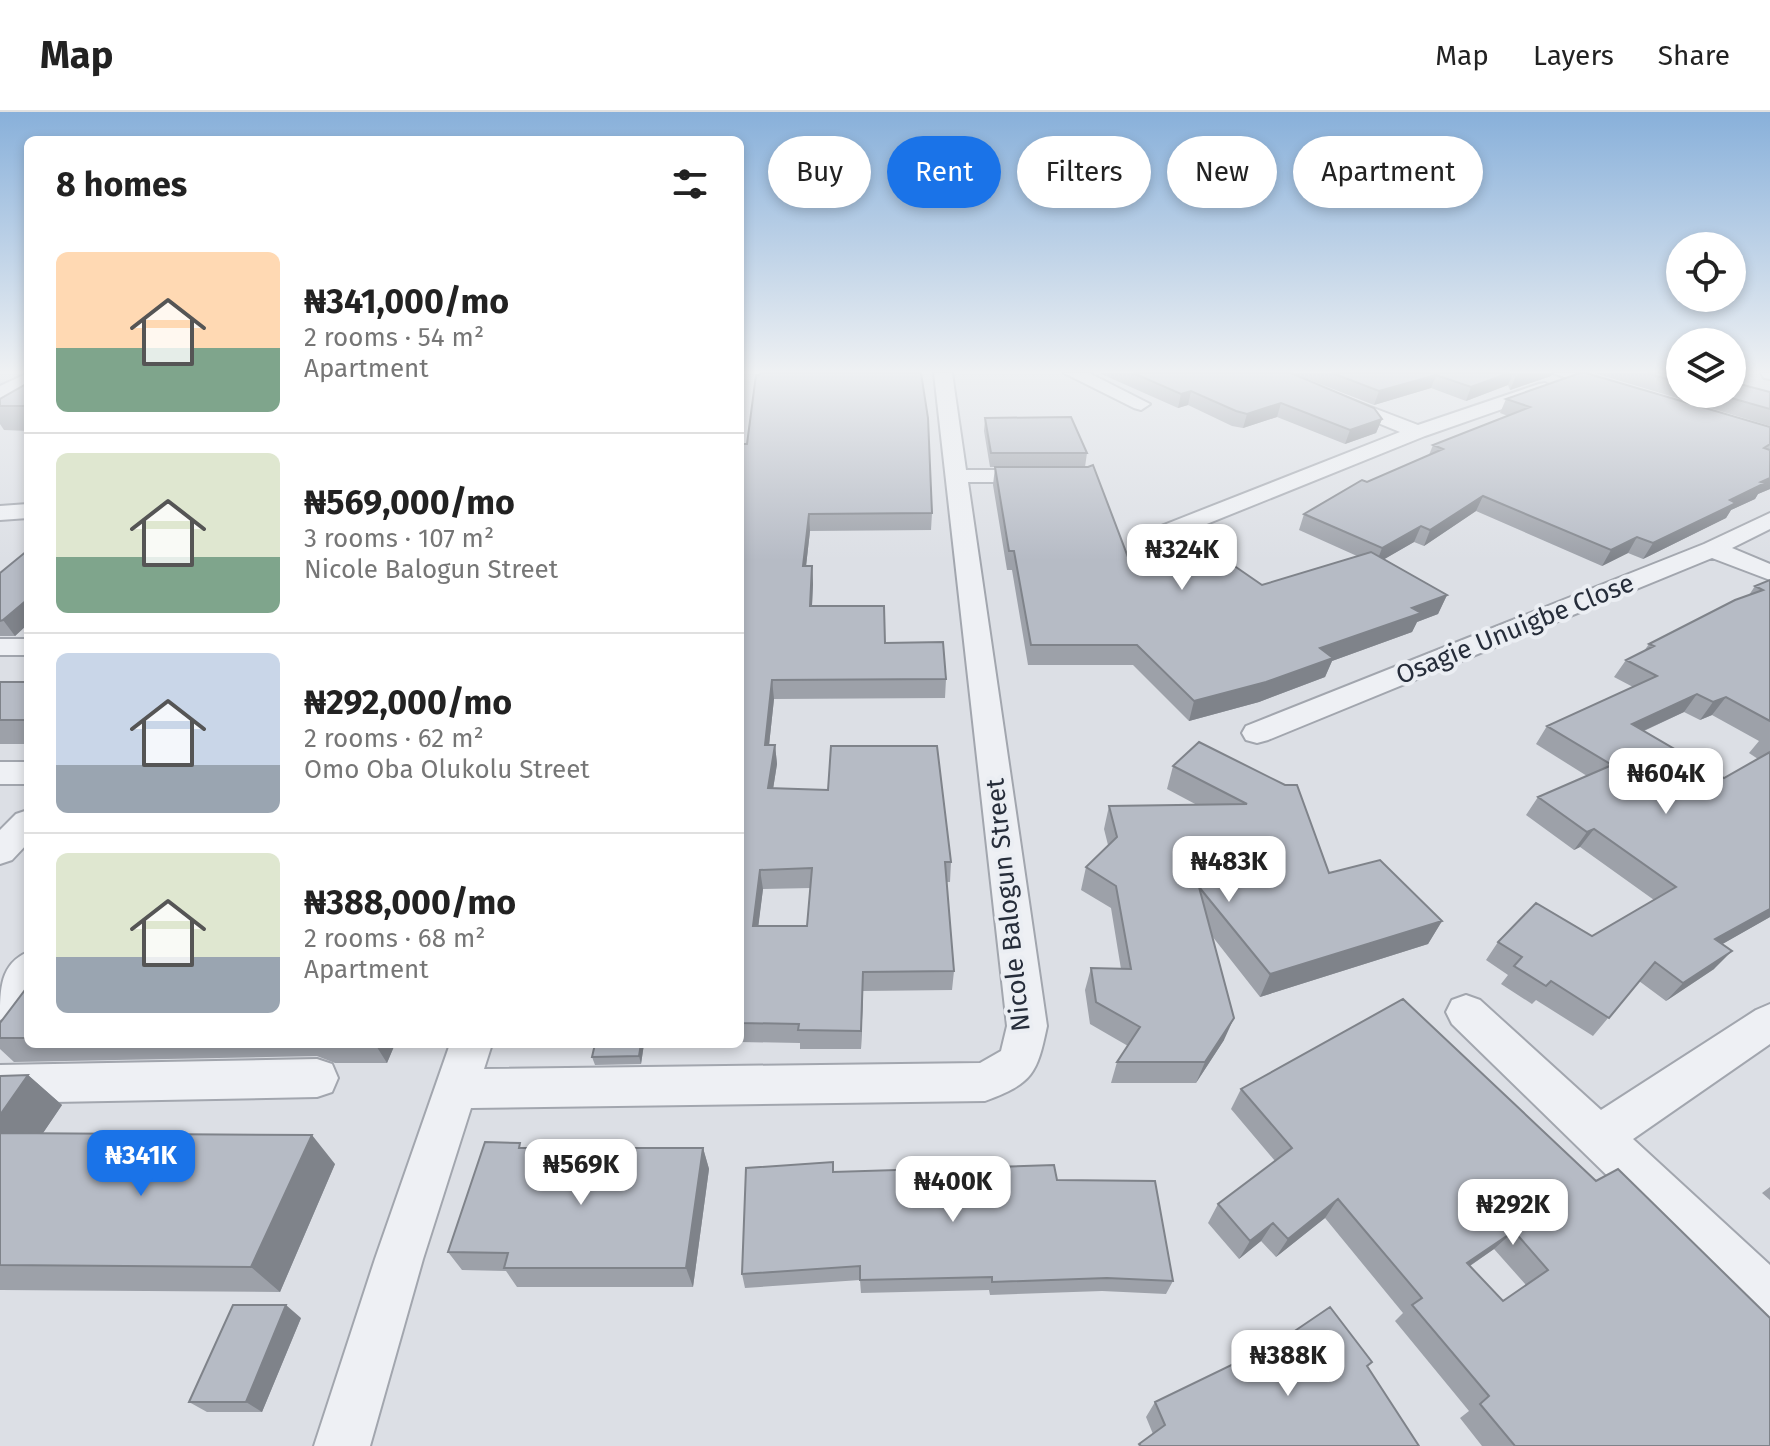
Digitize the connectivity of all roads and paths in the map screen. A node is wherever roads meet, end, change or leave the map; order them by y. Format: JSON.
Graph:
{"nodes":[{"id":1,"x":951,"y":435,"type":"edge"},
{"id":2,"x":1410,"y":435,"type":"edge"},
{"id":3,"x":956,"y":476,"type":"junction"},
{"id":4,"x":1057,"y":476,"type":"edge"},
{"id":5,"x":1770,"y":520,"type":"edge"},
{"id":6,"x":1159,"y":535,"type":"dead end"},
{"id":7,"x":1712,"y":549,"type":"junction"},
{"id":8,"x":1770,"y":573,"type":"edge"},
{"id":9,"x":0,"y":647,"type":"edge"},
{"id":10,"x":24,"y":647,"type":"edge"},
{"id":11,"x":1257,"y":733,"type":"dead end"},
{"id":12,"x":0,"y":773,"type":"edge"},
{"id":13,"x":24,"y":773,"type":"edge"},
{"id":14,"x":24,"y":826,"type":"edge"},
{"id":15,"x":0,"y":851,"type":"edge"},
{"id":16,"x":24,"y":973,"type":"edge"},
{"id":17,"x":0,"y":1003,"type":"edge"},
{"id":18,"x":1466,"y":1012,"type":"dead end"},
{"id":19,"x":1770,"y":1022,"type":"edge"},
{"id":20,"x":470,"y":1048,"type":"edge"},
{"id":21,"x":317,"y":1078,"type":"dead end"},
{"id":22,"x":0,"y":1084,"type":"edge"},
{"id":23,"x":456,"y":1089,"type":"junction"},
{"id":24,"x":1600,"y":1136,"type":"junction"},
{"id":25,"x":1770,"y":1299,"type":"edge"},
{"id":26,"x":342,"y":1446,"type":"edge"}],
"edges":[{"from":1,"to":3,"type":"street","name":"Nicole Balogun Street"},
{"from":2,"to":6,"type":"street"},
{"from":3,"to":4,"type":"street"},
{"from":3,"to":23,"type":"street","name":"Nicole Balogun Street"},
{"from":5,"to":7,"type":"street","name":"Osagie Unuigbe Close"},
{"from":7,"to":8,"type":"street"},
{"from":7,"to":11,"type":"street","name":"Osagie Unuigbe Close"},
{"from":9,"to":10,"type":"street"},
{"from":12,"to":13,"type":"street"},
{"from":14,"to":15,"type":"street"},
{"from":16,"to":17,"type":"street"},
{"from":18,"to":24,"type":"street"},
{"from":19,"to":24,"type":"street"},
{"from":20,"to":23,"type":"street"},
{"from":21,"to":22,"type":"street"},
{"from":23,"to":26,"type":"street"},
{"from":24,"to":25,"type":"street"}]}
